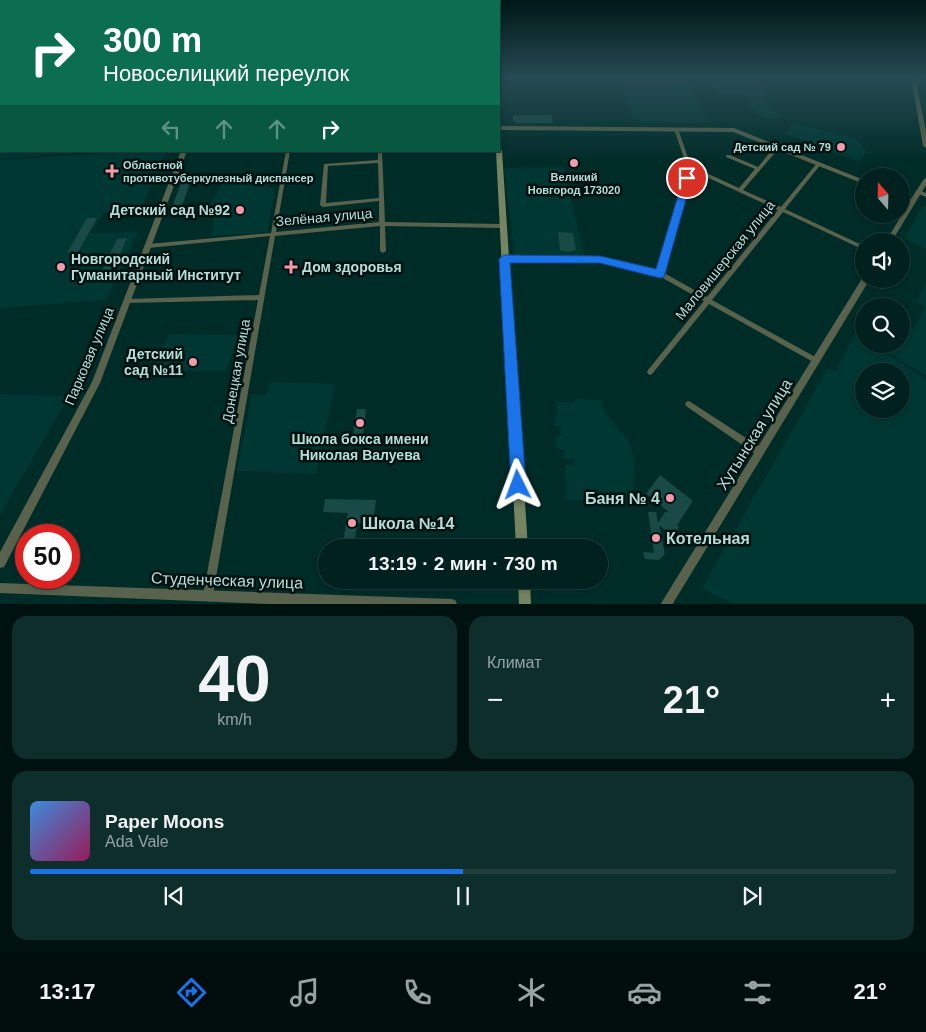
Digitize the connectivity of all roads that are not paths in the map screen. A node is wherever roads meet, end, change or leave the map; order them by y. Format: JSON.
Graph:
{"nodes":[{"id":1,"x":919,"y":105,"type":"edge"},
{"id":2,"x":500,"y":128,"type":"edge"},
{"id":3,"x":676,"y":128,"type":"junction"},
{"id":4,"x":925,"y":138,"type":"edge"},
{"id":5,"x":778,"y":146,"type":"junction"},
{"id":6,"x":926,"y":146,"type":"edge"},
{"id":7,"x":184,"y":152,"type":"edge"},
{"id":8,"x":288,"y":152,"type":"edge"},
{"id":9,"x":380,"y":152,"type":"edge"},
{"id":10,"x":498,"y":152,"type":"edge"},
{"id":11,"x":728,"y":156,"type":"dead end"},
{"id":12,"x":380,"y":161,"type":"junction"},
{"id":13,"x":819,"y":164,"type":"junction"},
{"id":14,"x":690,"y":167,"type":"junction"},
{"id":15,"x":759,"y":169,"type":"junction"},
{"id":16,"x":855,"y":178,"type":"edge"},
{"id":17,"x":926,"y":180,"type":"edge"},
{"id":18,"x":740,"y":190,"type":"junction"},
{"id":19,"x":918,"y":192,"type":"junction"},
{"id":20,"x":926,"y":195,"type":"edge"},
{"id":21,"x":381,"y":199,"type":"junction"},
{"id":22,"x":910,"y":201,"type":"edge"},
{"id":23,"x":913,"y":202,"type":"junction"},
{"id":24,"x":781,"y":210,"type":"junction"},
{"id":25,"x":382,"y":224,"type":"junction"},
{"id":26,"x":503,"y":226,"type":"junction"},
{"id":27,"x":894,"y":233,"type":"edge"},
{"id":28,"x":273,"y":235,"type":"junction"},
{"id":29,"x":855,"y":244,"type":"edge"},
{"id":30,"x":148,"y":246,"type":"junction"},
{"id":31,"x":383,"y":251,"type":"dead end"},
{"id":32,"x":504,"y":259,"type":"junction"},
{"id":33,"x":660,"y":274,"type":"junction"},
{"id":34,"x":861,"y":288,"type":"edge"},
{"id":35,"x":262,"y":297,"type":"junction"},
{"id":36,"x":127,"y":300,"type":"junction"},
{"id":37,"x":708,"y":300,"type":"junction"},
{"id":38,"x":816,"y":361,"type":"junction"},
{"id":39,"x":650,"y":372,"type":"dead end"},
{"id":40,"x":689,"y":404,"type":"dead end"},
{"id":41,"x":760,"y":452,"type":"junction"},
{"id":42,"x":521,"y":539,"type":"edge"},
{"id":43,"x":0,"y":563,"type":"edge"},
{"id":44,"x":0,"y":588,"type":"edge"},
{"id":45,"x":524,"y":589,"type":"edge"},
{"id":46,"x":208,"y":596,"type":"junction"},
{"id":47,"x":452,"y":604,"type":"edge"},
{"id":48,"x":525,"y":604,"type":"edge"},
{"id":49,"x":665,"y":604,"type":"edge"}],
"edges":[{"from":1,"to":4,"type":"street"},
{"from":2,"to":3,"type":"street"},
{"from":3,"to":5,"type":"street"},
{"from":3,"to":14,"type":"street"},
{"from":4,"to":6,"type":"street"},
{"from":5,"to":13,"type":"street"},
{"from":5,"to":15,"type":"street"},
{"from":7,"to":30,"type":"street","name":"Парковая улица"},
{"from":8,"to":28,"type":"street","name":"Донецкая улица"},
{"from":9,"to":12,"type":"street"},
{"from":10,"to":26,"type":"main road"},
{"from":11,"to":15,"type":"street"},
{"from":12,"to":21,"type":"street"},
{"from":12,"to":21,"type":"street"},
{"from":13,"to":16,"type":"street"},
{"from":13,"to":24,"type":"street","name":"Маловишерская улица"},
{"from":14,"to":18,"type":"street"},
{"from":14,"to":33,"type":"street"},
{"from":15,"to":18,"type":"street"},
{"from":17,"to":19,"type":"street"},
{"from":18,"to":24,"type":"street"},
{"from":19,"to":20,"type":"street"},
{"from":19,"to":23,"type":"street"},
{"from":21,"to":25,"type":"street"},
{"from":22,"to":23,"type":"street"},
{"from":23,"to":27,"type":"street"},
{"from":24,"to":29,"type":"street"},
{"from":24,"to":37,"type":"street","name":"Маловишерская улица"},
{"from":25,"to":26,"type":"street","name":"Зелёная улица"},
{"from":25,"to":28,"type":"street","name":"Зелёная улица"},
{"from":25,"to":31,"type":"street"},
{"from":26,"to":32,"type":"main road"},
{"from":28,"to":30,"type":"street","name":"Зелёная улица"},
{"from":28,"to":35,"type":"street","name":"Донецкая улица"},
{"from":30,"to":36,"type":"street","name":"Парковая улица"},
{"from":32,"to":33,"type":"street"},
{"from":32,"to":42,"type":"main road"},
{"from":33,"to":37,"type":"street"},
{"from":34,"to":38,"type":"street","name":"Хутынская улица"},
{"from":35,"to":36,"type":"street"},
{"from":35,"to":46,"type":"street","name":"Донецкая улица"},
{"from":36,"to":43,"type":"street","name":"Парковая улица"},
{"from":37,"to":38,"type":"street"},
{"from":37,"to":39,"type":"street","name":"Маловишерская улица"},
{"from":38,"to":41,"type":"street","name":"Хутынская улица"},
{"from":40,"to":41,"type":"street"},
{"from":41,"to":49,"type":"street","name":"Хутынская улица"},
{"from":44,"to":46,"type":"street","name":"Студенческая улица"},
{"from":45,"to":48,"type":"main road"},
{"from":46,"to":47,"type":"street","name":"Студенческая улица"}]}
